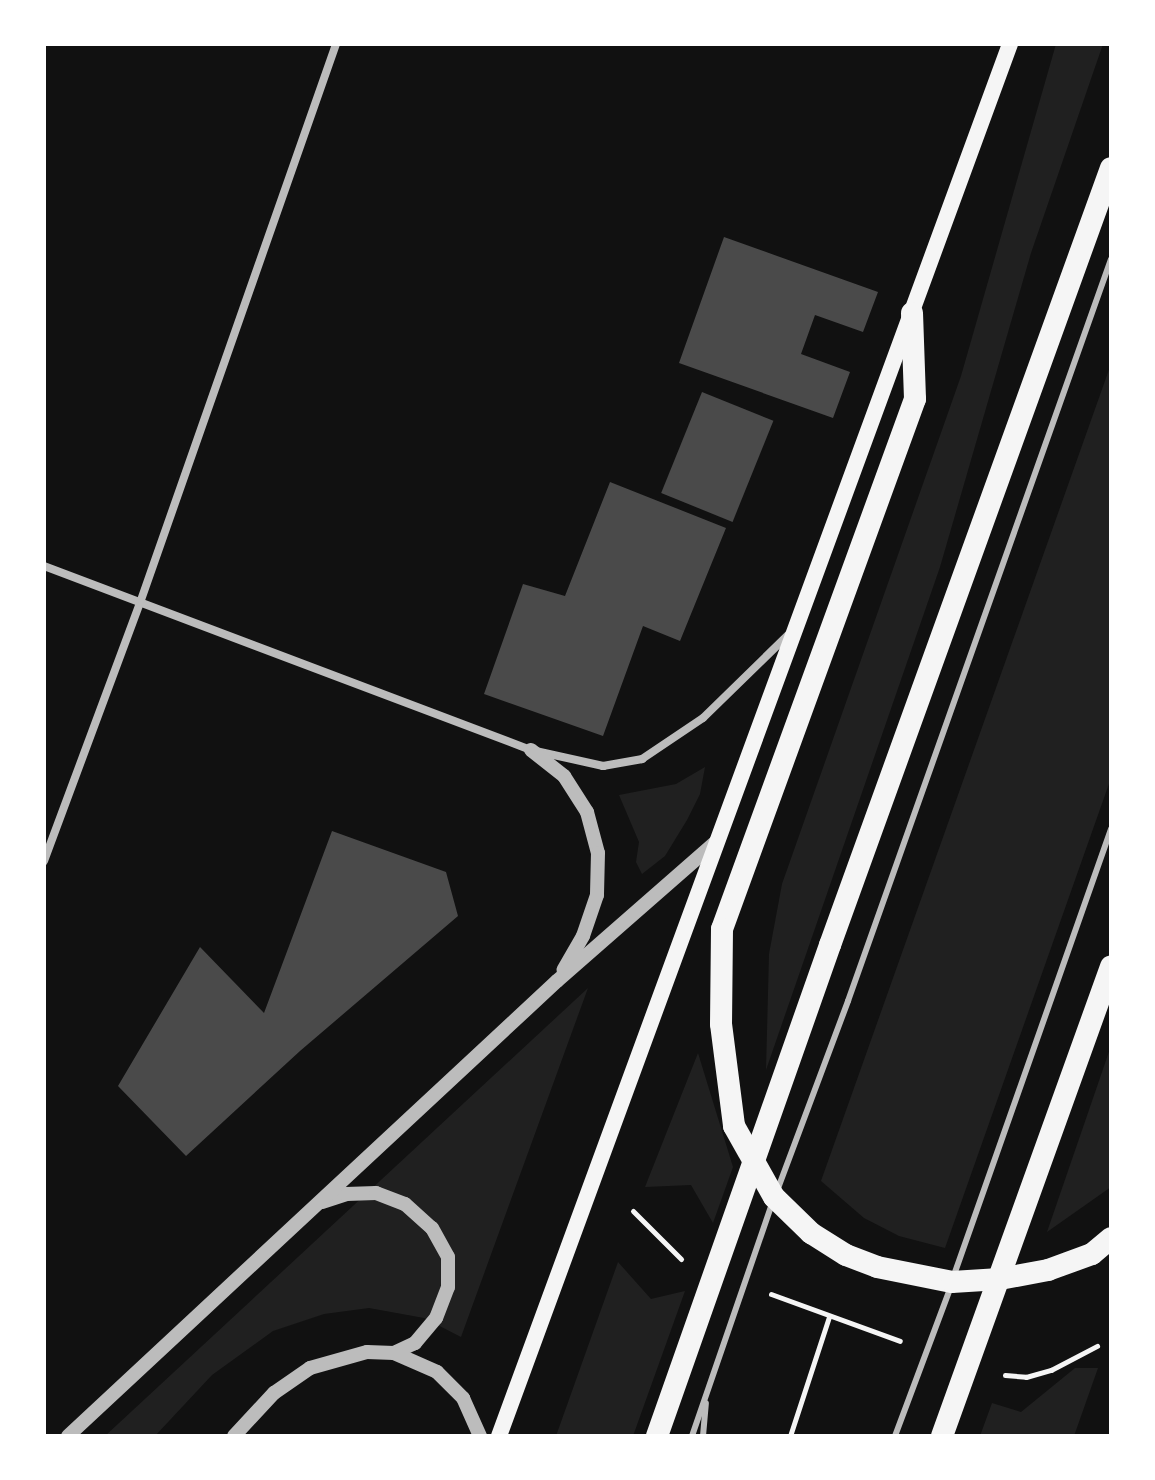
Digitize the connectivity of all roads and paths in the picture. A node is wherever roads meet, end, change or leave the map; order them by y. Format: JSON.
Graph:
{"nodes":[{"id":1,"x":336,"y":44,"type":"edge"},
{"id":2,"x":1010,"y":44,"type":"edge"},
{"id":3,"x":1111,"y":168,"type":"edge"},
{"id":4,"x":1111,"y":259,"type":"edge"},
{"id":5,"x":912,"y":313,"type":"junction"},
{"id":6,"x":44,"y":566,"type":"edge"},
{"id":7,"x":141,"y":600,"type":"junction"},
{"id":8,"x":800,"y":623,"type":"junction"},
{"id":9,"x":531,"y":750,"type":"junction"},
{"id":10,"x":1111,"y":829,"type":"edge"},
{"id":11,"x":716,"y":842,"type":"junction"},
{"id":12,"x":44,"y":861,"type":"edge"},
{"id":13,"x":1111,"y":966,"type":"edge"},
{"id":14,"x":557,"y":981,"type":"junction"},
{"id":15,"x":754,"y":1165,"type":"junction"},
{"id":16,"x":774,"y":1197,"type":"junction"},
{"id":17,"x":315,"y":1204,"type":"junction"},
{"id":18,"x":633,"y":1211,"type":"dead end"},
{"id":19,"x":1111,"y":1238,"type":"edge"},
{"id":20,"x":689,"y":1263,"type":"dead end"},
{"id":21,"x":1000,"y":1279,"type":"junction"},
{"id":22,"x":952,"y":1282,"type":"junction"},
{"id":23,"x":762,"y":1290,"type":"dead end"},
{"id":24,"x":829,"y":1317,"type":"junction"},
{"id":25,"x":905,"y":1343,"type":"dead end"},
{"id":26,"x":1097,"y":1346,"type":"dead end"},
{"id":27,"x":394,"y":1353,"type":"junction"},
{"id":28,"x":995,"y":1375,"type":"dead end"},
{"id":29,"x":707,"y":1392,"type":"junction"},
{"id":30,"x":68,"y":1436,"type":"edge"},
{"id":31,"x":234,"y":1436,"type":"edge"},
{"id":32,"x":480,"y":1436,"type":"edge"},
{"id":33,"x":499,"y":1436,"type":"edge"},
{"id":34,"x":657,"y":1436,"type":"edge"},
{"id":35,"x":692,"y":1436,"type":"edge"},
{"id":36,"x":703,"y":1436,"type":"edge"},
{"id":37,"x":790,"y":1436,"type":"edge"},
{"id":38,"x":895,"y":1436,"type":"edge"},
{"id":39,"x":942,"y":1436,"type":"edge"}],
"edges":[{"from":1,"to":7,"type":"street"},
{"from":2,"to":5,"type":"main road"},
{"from":3,"to":15,"type":"highway"},
{"from":4,"to":16,"type":"lane"},
{"from":5,"to":8,"type":"main road"},
{"from":5,"to":15,"type":"highway"},
{"from":6,"to":7,"type":"street"},
{"from":7,"to":9,"type":"street"},
{"from":7,"to":12,"type":"street"},
{"from":8,"to":9,"type":"street"},
{"from":8,"to":11,"type":"main road"},
{"from":9,"to":14,"type":"street"},
{"from":10,"to":22,"type":"lane"},
{"from":11,"to":14,"type":"street"},
{"from":11,"to":33,"type":"main road"},
{"from":13,"to":21,"type":"highway"},
{"from":14,"to":17,"type":"street"},
{"from":15,"to":16,"type":"highway"},
{"from":15,"to":34,"type":"highway"},
{"from":16,"to":22,"type":"highway"},
{"from":16,"to":29,"type":"lane"},
{"from":17,"to":27,"type":"street"},
{"from":17,"to":30,"type":"street"},
{"from":18,"to":20,"type":"path"},
{"from":19,"to":21,"type":"highway"},
{"from":21,"to":22,"type":"highway"},
{"from":21,"to":39,"type":"highway"},
{"from":22,"to":38,"type":"lane"},
{"from":23,"to":24,"type":"path"},
{"from":24,"to":25,"type":"path"},
{"from":24,"to":37,"type":"path"},
{"from":26,"to":28,"type":"path"},
{"from":27,"to":31,"type":"street"},
{"from":27,"to":32,"type":"street"},
{"from":29,"to":35,"type":"lane"},
{"from":29,"to":36,"type":"lane"}]}
